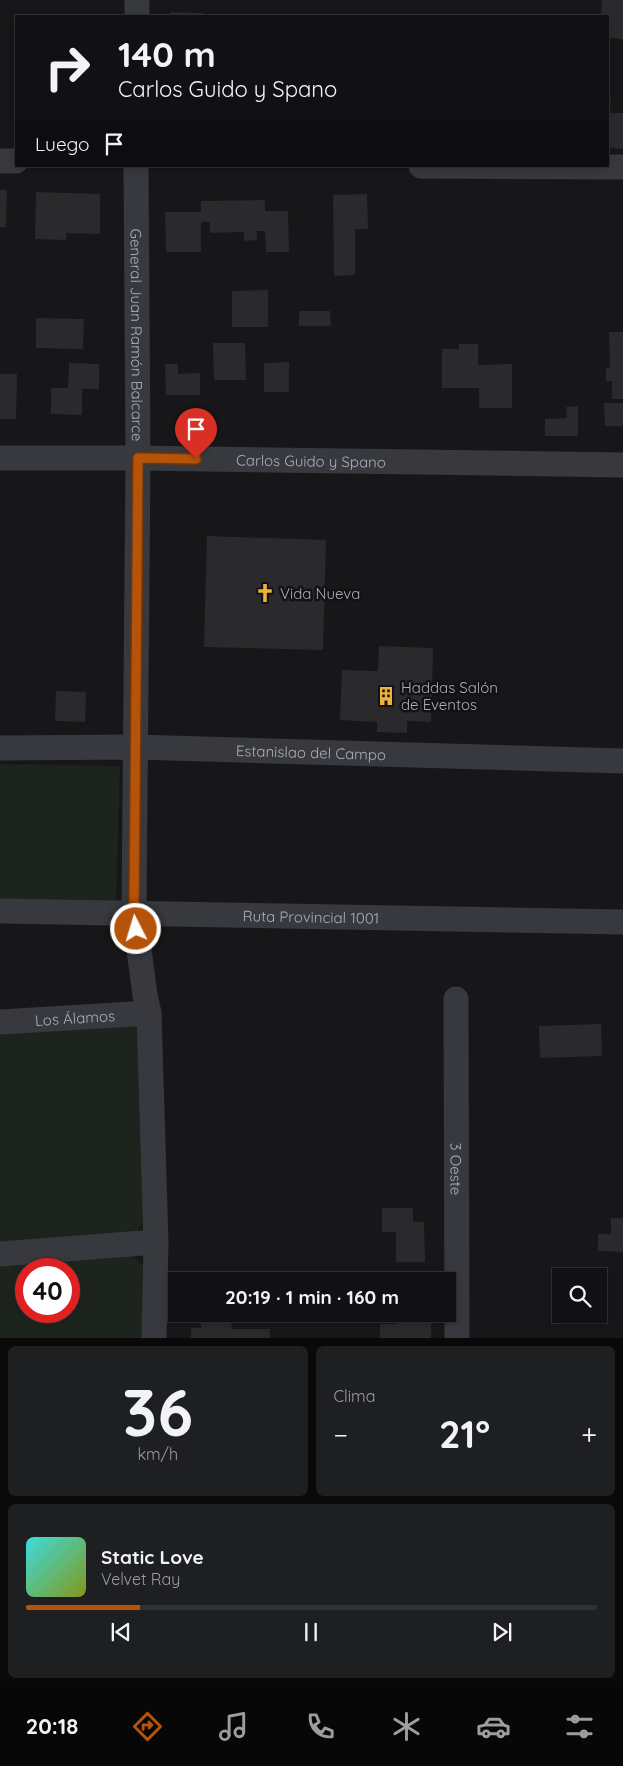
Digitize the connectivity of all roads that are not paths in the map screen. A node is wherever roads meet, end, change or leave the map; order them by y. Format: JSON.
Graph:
{"nodes":[{"id":1,"x":137,"y":0,"type":"edge"},
{"id":2,"x":137,"y":15,"type":"edge"},
{"id":3,"x":0,"y":161,"type":"edge"},
{"id":4,"x":15,"y":161,"type":"edge"},
{"id":5,"x":136,"y":167,"type":"edge"},
{"id":6,"x":609,"y":167,"type":"edge"},
{"id":7,"x":623,"y":167,"type":"edge"},
{"id":8,"x":0,"y":458,"type":"edge"},
{"id":9,"x":138,"y":458,"type":"junction"},
{"id":10,"x":623,"y":465,"type":"edge"},
{"id":11,"x":0,"y":748,"type":"edge"},
{"id":12,"x":135,"y":748,"type":"junction"},
{"id":13,"x":623,"y":761,"type":"edge"},
{"id":14,"x":0,"y":911,"type":"edge"},
{"id":15,"x":134,"y":912,"type":"junction"},
{"id":16,"x":623,"y":922,"type":"edge"},
{"id":17,"x":456,"y":999,"type":"dead end"},
{"id":18,"x":149,"y":1012,"type":"junction"},
{"id":19,"x":0,"y":1022,"type":"edge"},
{"id":20,"x":156,"y":1242,"type":"junction"},
{"id":21,"x":0,"y":1254,"type":"edge"},
{"id":22,"x":154,"y":1338,"type":"edge"},
{"id":23,"x":456,"y":1338,"type":"edge"}],
"edges":[{"from":1,"to":2,"type":"street"},
{"from":3,"to":4,"type":"street"},
{"from":5,"to":9,"type":"street","name":"General Juan Ramón Balcarce"},
{"from":6,"to":7,"type":"street"},
{"from":8,"to":9,"type":"street","name":"Carlos Guido y Spano"},
{"from":9,"to":10,"type":"street","name":"Carlos Guido y Spano"},
{"from":9,"to":12,"type":"street","name":"General Juan Ramón Balcarce"},
{"from":11,"to":12,"type":"street","name":"Estanislao del Campo"},
{"from":12,"to":13,"type":"street","name":"Estanislao del Campo"},
{"from":12,"to":15,"type":"street","name":"General Juan Ramón Balcarce"},
{"from":14,"to":15,"type":"street","name":"Ruta Provincial 1001"},
{"from":15,"to":16,"type":"street","name":"Ruta Provincial 1001"},
{"from":15,"to":18,"type":"street","name":"General Juan Ramón Balcarce"},
{"from":17,"to":23,"type":"street","name":"3 Oeste"},
{"from":18,"to":19,"type":"street","name":"Los Álamos"},
{"from":18,"to":20,"type":"street","name":"General Juan Ramón Balcarce"},
{"from":20,"to":21,"type":"street"},
{"from":20,"to":22,"type":"street","name":"General Juan Ramón Balcarce"}]}
